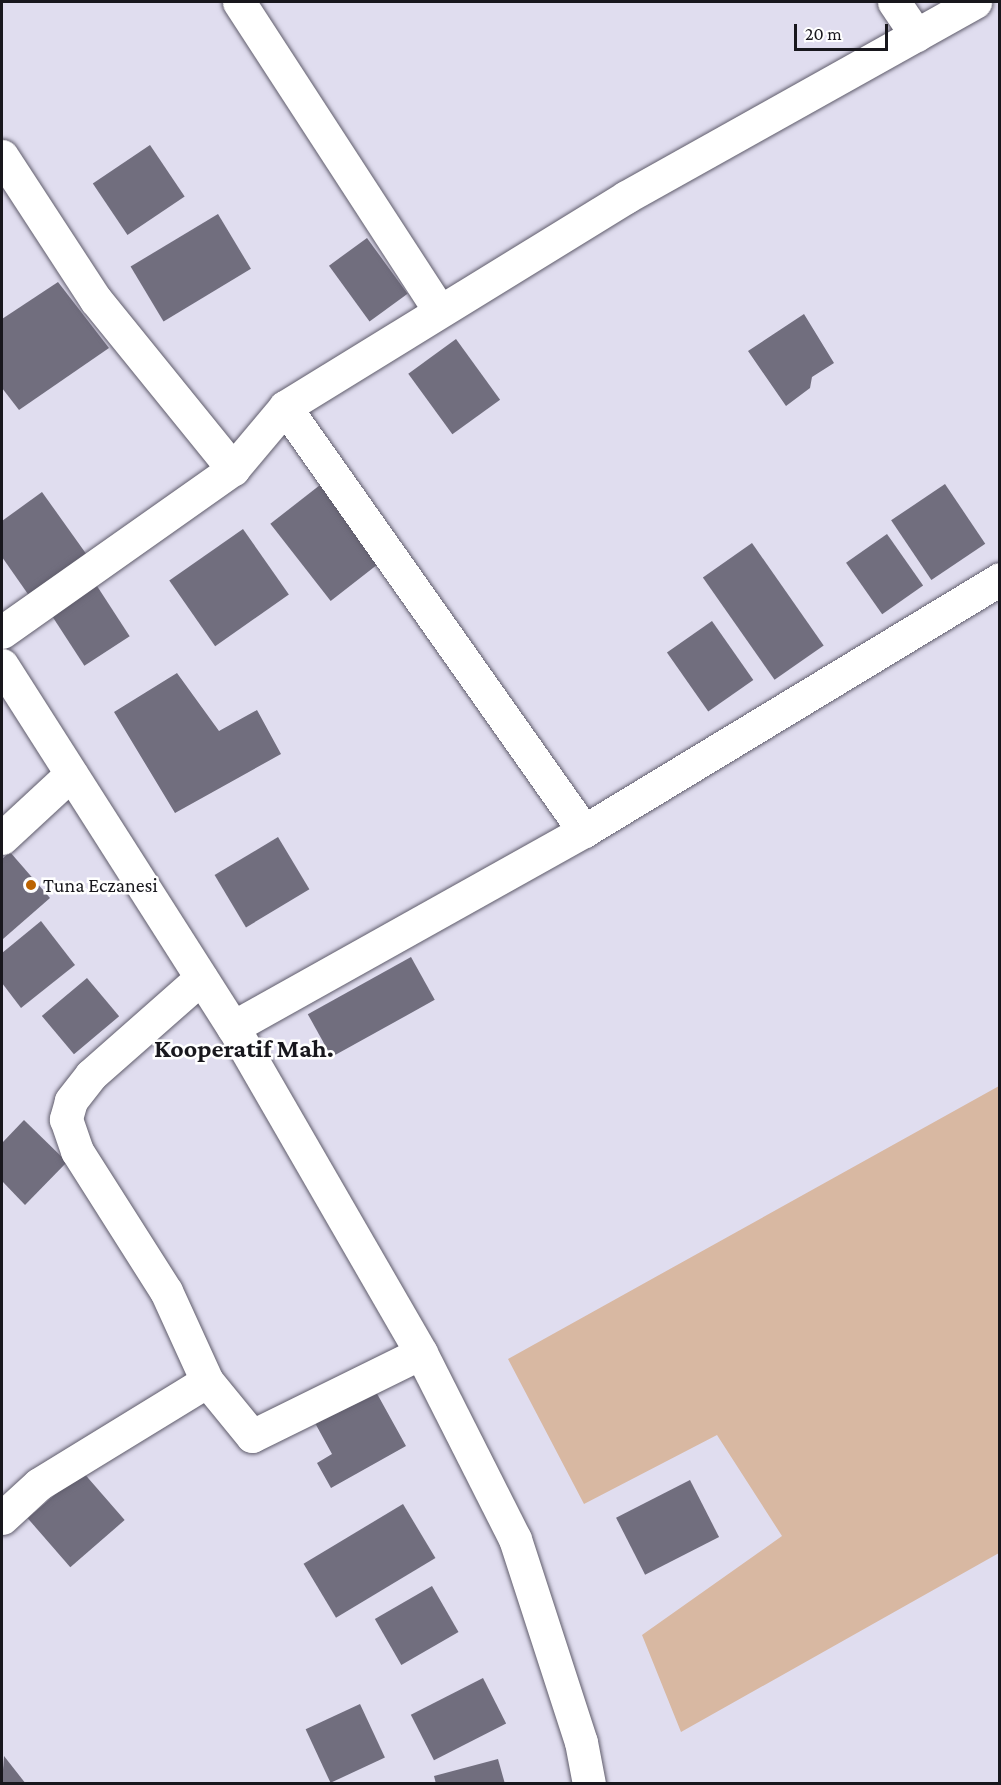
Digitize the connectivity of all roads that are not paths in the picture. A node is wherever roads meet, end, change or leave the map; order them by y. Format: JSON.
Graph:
{"nodes":[{"id":1,"x":239,"y":2,"type":"edge"},
{"id":2,"x":894,"y":2,"type":"edge"},
{"id":3,"x":975,"y":2,"type":"edge"},
{"id":4,"x":916,"y":35,"type":"junction"},
{"id":5,"x":2,"y":156,"type":"edge"},
{"id":6,"x":439,"y":310,"type":"junction"},
{"id":7,"x":285,"y":407,"type":"junction"},
{"id":8,"x":233,"y":469,"type":"junction"},
{"id":9,"x":999,"y":579,"type":"edge"},
{"id":10,"x":2,"y":632,"type":"edge"},
{"id":11,"x":2,"y":666,"type":"edge"},
{"id":12,"x":71,"y":774,"type":"junction"},
{"id":13,"x":584,"y":831,"type":"junction"},
{"id":14,"x":2,"y":838,"type":"edge"},
{"id":15,"x":201,"y":978,"type":"junction"},
{"id":16,"x":233,"y":1027,"type":"junction"},
{"id":17,"x":422,"y":1353,"type":"junction"},
{"id":18,"x":207,"y":1381,"type":"junction"},
{"id":19,"x":2,"y":1518,"type":"edge"},
{"id":20,"x":589,"y":1784,"type":"edge"}],
"edges":[{"from":1,"to":6,"type":"street"},
{"from":2,"to":4,"type":"street"},
{"from":3,"to":4,"type":"street"},
{"from":4,"to":6,"type":"street"},
{"from":5,"to":8,"type":"street"},
{"from":6,"to":7,"type":"street"},
{"from":7,"to":8,"type":"street"},
{"from":7,"to":13,"type":"street"},
{"from":8,"to":10,"type":"street"},
{"from":9,"to":13,"type":"street"},
{"from":11,"to":12,"type":"street"},
{"from":12,"to":14,"type":"street"},
{"from":12,"to":15,"type":"street"},
{"from":13,"to":16,"type":"street"},
{"from":15,"to":16,"type":"street"},
{"from":15,"to":18,"type":"street"},
{"from":16,"to":17,"type":"street"},
{"from":17,"to":18,"type":"street"},
{"from":17,"to":20,"type":"street"},
{"from":18,"to":19,"type":"street"}]}
